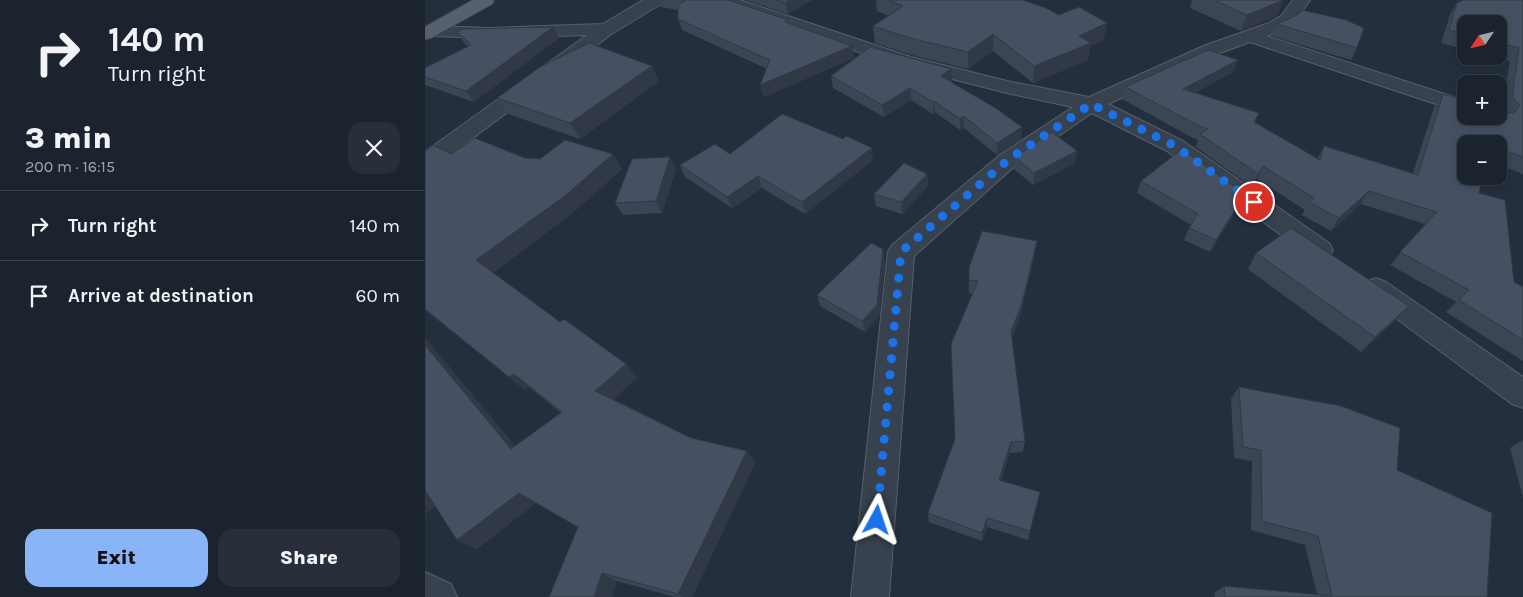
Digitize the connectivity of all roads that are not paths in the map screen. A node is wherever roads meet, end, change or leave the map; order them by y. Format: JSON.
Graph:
{"nodes":[{"id":1,"x":454,"y":0,"type":"edge"},
{"id":2,"x":486,"y":0,"type":"edge"},
{"id":3,"x":655,"y":0,"type":"edge"},
{"id":4,"x":723,"y":0,"type":"edge"},
{"id":5,"x":1302,"y":0,"type":"edge"},
{"id":6,"x":427,"y":27,"type":"edge"},
{"id":7,"x":607,"y":29,"type":"junction"},
{"id":8,"x":1249,"y":36,"type":"junction"},
{"id":9,"x":1091,"y":104,"type":"junction"},
{"id":10,"x":1457,"y":105,"type":"edge"},
{"id":11,"x":425,"y":163,"type":"edge"},
{"id":12,"x":1337,"y":261,"type":"edge"},
{"id":13,"x":1361,"y":279,"type":"edge"},
{"id":14,"x":1523,"y":394,"type":"edge"},
{"id":15,"x":425,"y":591,"type":"edge"},
{"id":16,"x":438,"y":597,"type":"edge"},
{"id":17,"x":870,"y":597,"type":"edge"}],
"edges":[{"from":1,"to":6,"type":"main road"},
{"from":2,"to":6,"type":"main road"},
{"from":3,"to":7,"type":"street"},
{"from":4,"to":9,"type":"street"},
{"from":5,"to":8,"type":"street"},
{"from":6,"to":7,"type":"street"},
{"from":7,"to":11,"type":"street"},
{"from":8,"to":9,"type":"street"},
{"from":8,"to":10,"type":"street"},
{"from":9,"to":12,"type":"street"},
{"from":9,"to":17,"type":"street"},
{"from":13,"to":14,"type":"street"},
{"from":15,"to":16,"type":"street"}]}
